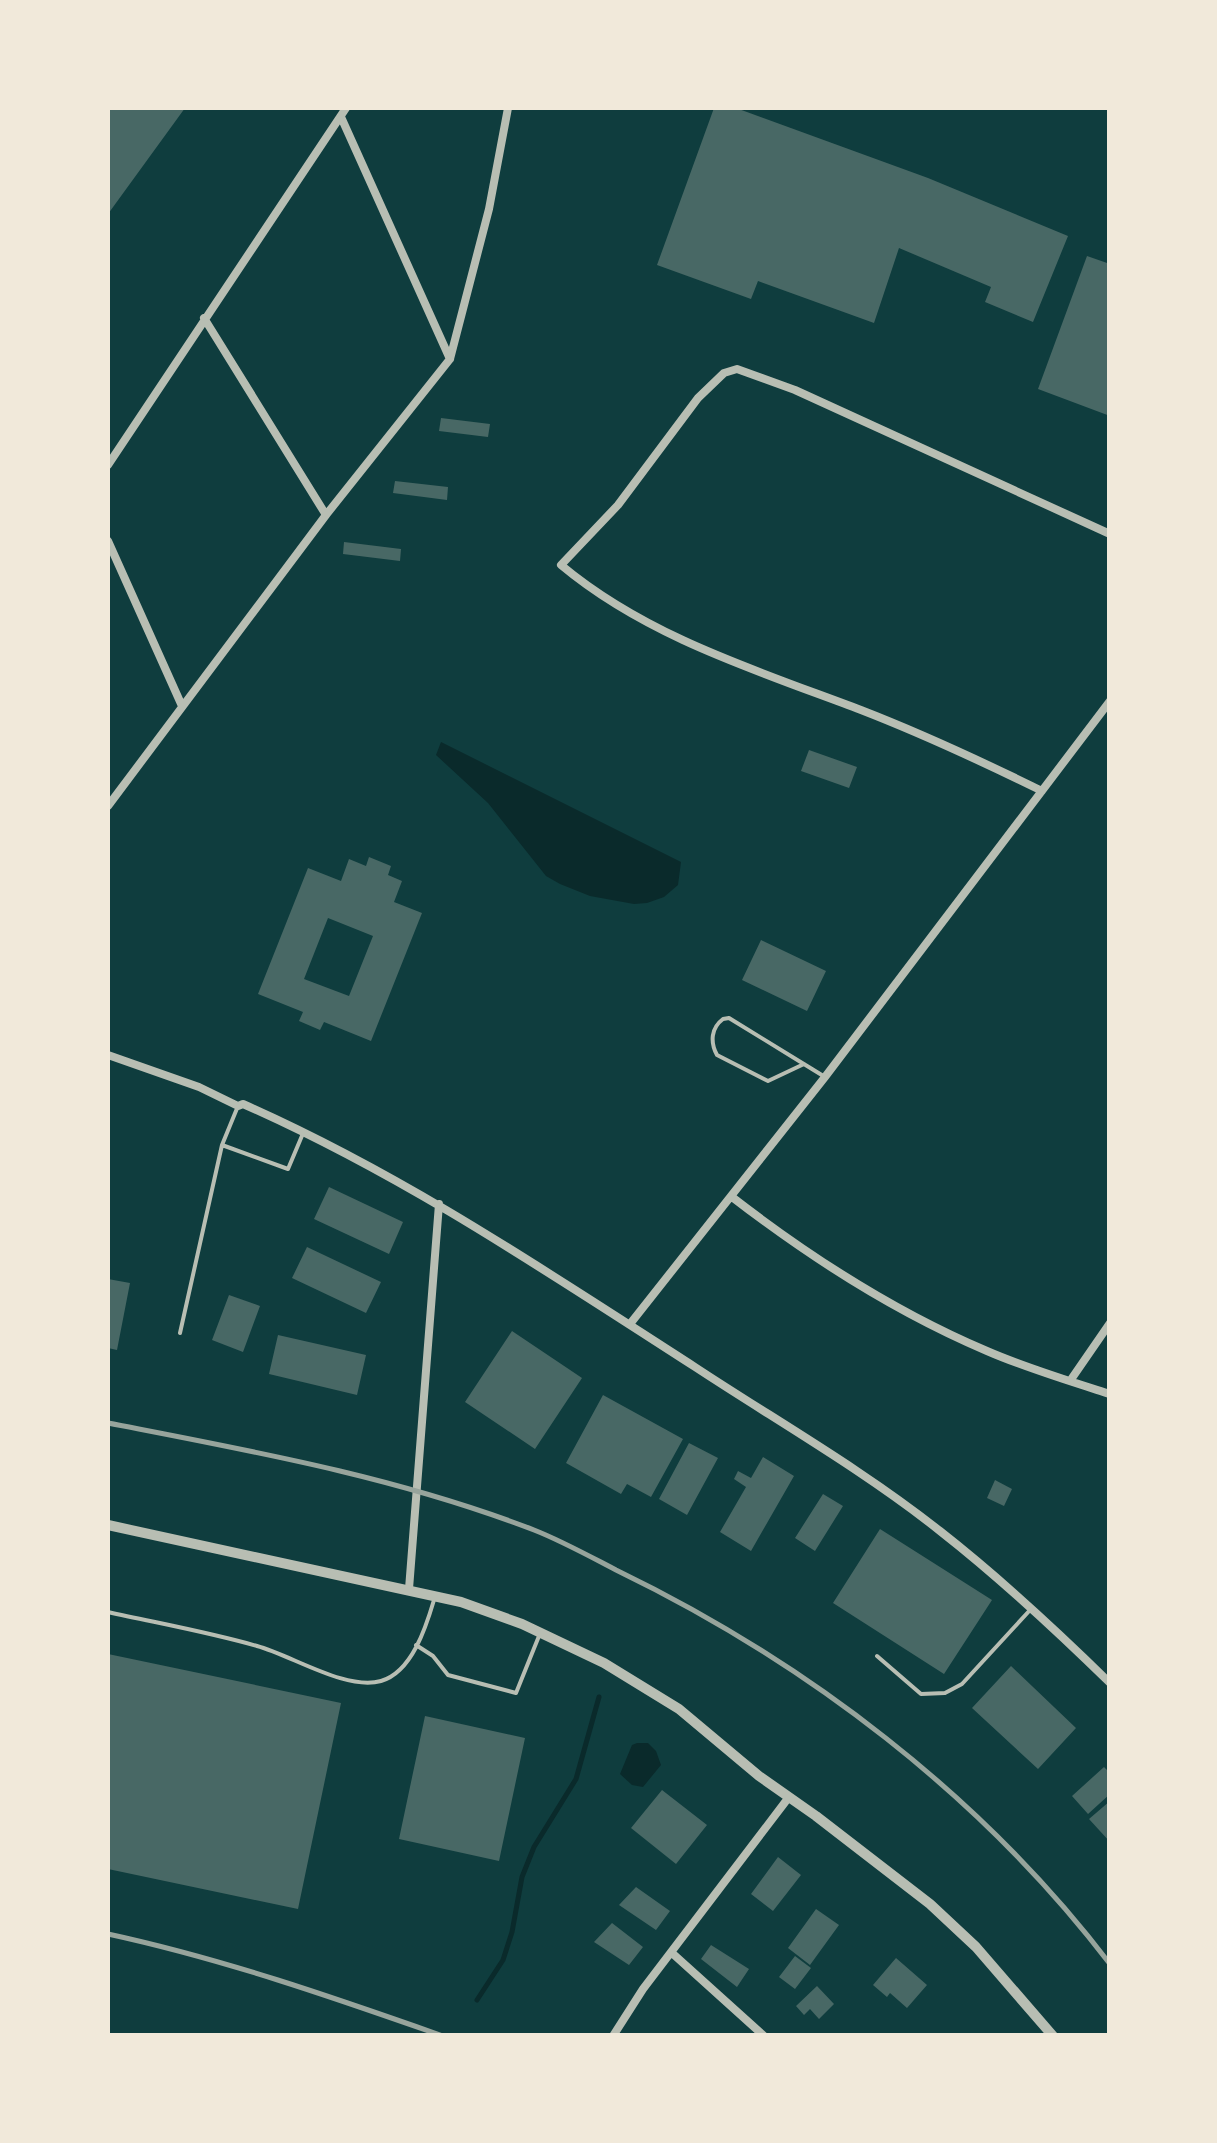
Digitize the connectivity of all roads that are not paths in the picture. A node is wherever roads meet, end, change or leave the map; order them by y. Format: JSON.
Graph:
{"nodes":[{"id":1,"x":346,"y":108,"type":"edge"},
{"id":2,"x":508,"y":108,"type":"edge"},
{"id":3,"x":341,"y":117,"type":"junction"},
{"id":4,"x":204,"y":318,"type":"junction"},
{"id":5,"x":450,"y":359,"type":"junction"},
{"id":6,"x":108,"y":465,"type":"edge"},
{"id":7,"x":326,"y":515,"type":"junction"},
{"id":8,"x":1110,"y":534,"type":"edge"},
{"id":9,"x":108,"y":540,"type":"edge"},
{"id":10,"x":1110,"y":701,"type":"edge"},
{"id":11,"x":182,"y":706,"type":"junction"},
{"id":12,"x":1042,"y":791,"type":"junction"},
{"id":13,"x":108,"y":806,"type":"edge"},
{"id":14,"x":108,"y":1056,"type":"edge"},
{"id":15,"x":804,"y":1064,"type":"junction"},
{"id":16,"x":825,"y":1077,"type":"junction"},
{"id":17,"x":238,"y":1106,"type":"junction"},
{"id":18,"x":304,"y":1131,"type":"junction"},
{"id":19,"x":222,"y":1145,"type":"junction"},
{"id":20,"x":732,"y":1198,"type":"junction"},
{"id":21,"x":439,"y":1204,"type":"junction"},
{"id":22,"x":630,"y":1324,"type":"junction"},
{"id":23,"x":1110,"y":1324,"type":"edge"},
{"id":24,"x":180,"y":1332,"type":"dead end"},
{"id":25,"x":1070,"y":1381,"type":"junction"},
{"id":26,"x":1110,"y":1394,"type":"edge"},
{"id":27,"x":108,"y":1524,"type":"edge"},
{"id":28,"x":409,"y":1589,"type":"junction"},
{"id":29,"x":435,"y":1596,"type":"junction"},
{"id":30,"x":1031,"y":1609,"type":"junction"},
{"id":31,"x":108,"y":1612,"type":"edge"},
{"id":32,"x":540,"y":1632,"type":"junction"},
{"id":33,"x":416,"y":1645,"type":"junction"},
{"id":34,"x":877,"y":1656,"type":"dead end"},
{"id":35,"x":1110,"y":1683,"type":"edge"},
{"id":36,"x":790,"y":1798,"type":"junction"},
{"id":37,"x":672,"y":1953,"type":"junction"},
{"id":38,"x":612,"y":2036,"type":"edge"},
{"id":39,"x":764,"y":2036,"type":"edge"},
{"id":40,"x":1053,"y":2036,"type":"edge"}],
"edges":[{"from":1,"to":3,"type":"street"},
{"from":2,"to":5,"type":"street"},
{"from":3,"to":4,"type":"street"},
{"from":3,"to":5,"type":"street"},
{"from":4,"to":6,"type":"street"},
{"from":4,"to":7,"type":"street"},
{"from":5,"to":7,"type":"street"},
{"from":7,"to":11,"type":"street"},
{"from":8,"to":12,"type":"street"},
{"from":9,"to":11,"type":"street"},
{"from":10,"to":12,"type":"street"},
{"from":11,"to":13,"type":"street"},
{"from":12,"to":16,"type":"street"},
{"from":14,"to":17,"type":"street"},
{"from":15,"to":15,"type":"lane"},
{"from":15,"to":16,"type":"lane"},
{"from":16,"to":20,"type":"street"},
{"from":17,"to":18,"type":"street"},
{"from":17,"to":19,"type":"lane"},
{"from":18,"to":19,"type":"lane"},
{"from":18,"to":21,"type":"street"},
{"from":19,"to":24,"type":"lane"},
{"from":20,"to":22,"type":"street"},
{"from":20,"to":25,"type":"street"},
{"from":21,"to":22,"type":"street"},
{"from":21,"to":28,"type":"street"},
{"from":22,"to":30,"type":"street"},
{"from":23,"to":25,"type":"street"},
{"from":25,"to":26,"type":"street"},
{"from":27,"to":28,"type":"street"},
{"from":28,"to":29,"type":"street"},
{"from":29,"to":32,"type":"street"},
{"from":29,"to":33,"type":"lane"},
{"from":30,"to":34,"type":"lane"},
{"from":30,"to":35,"type":"street"},
{"from":31,"to":33,"type":"lane"},
{"from":32,"to":33,"type":"lane"},
{"from":32,"to":36,"type":"street"},
{"from":36,"to":37,"type":"street"},
{"from":36,"to":40,"type":"street"},
{"from":37,"to":38,"type":"street"},
{"from":37,"to":39,"type":"street"}]}
